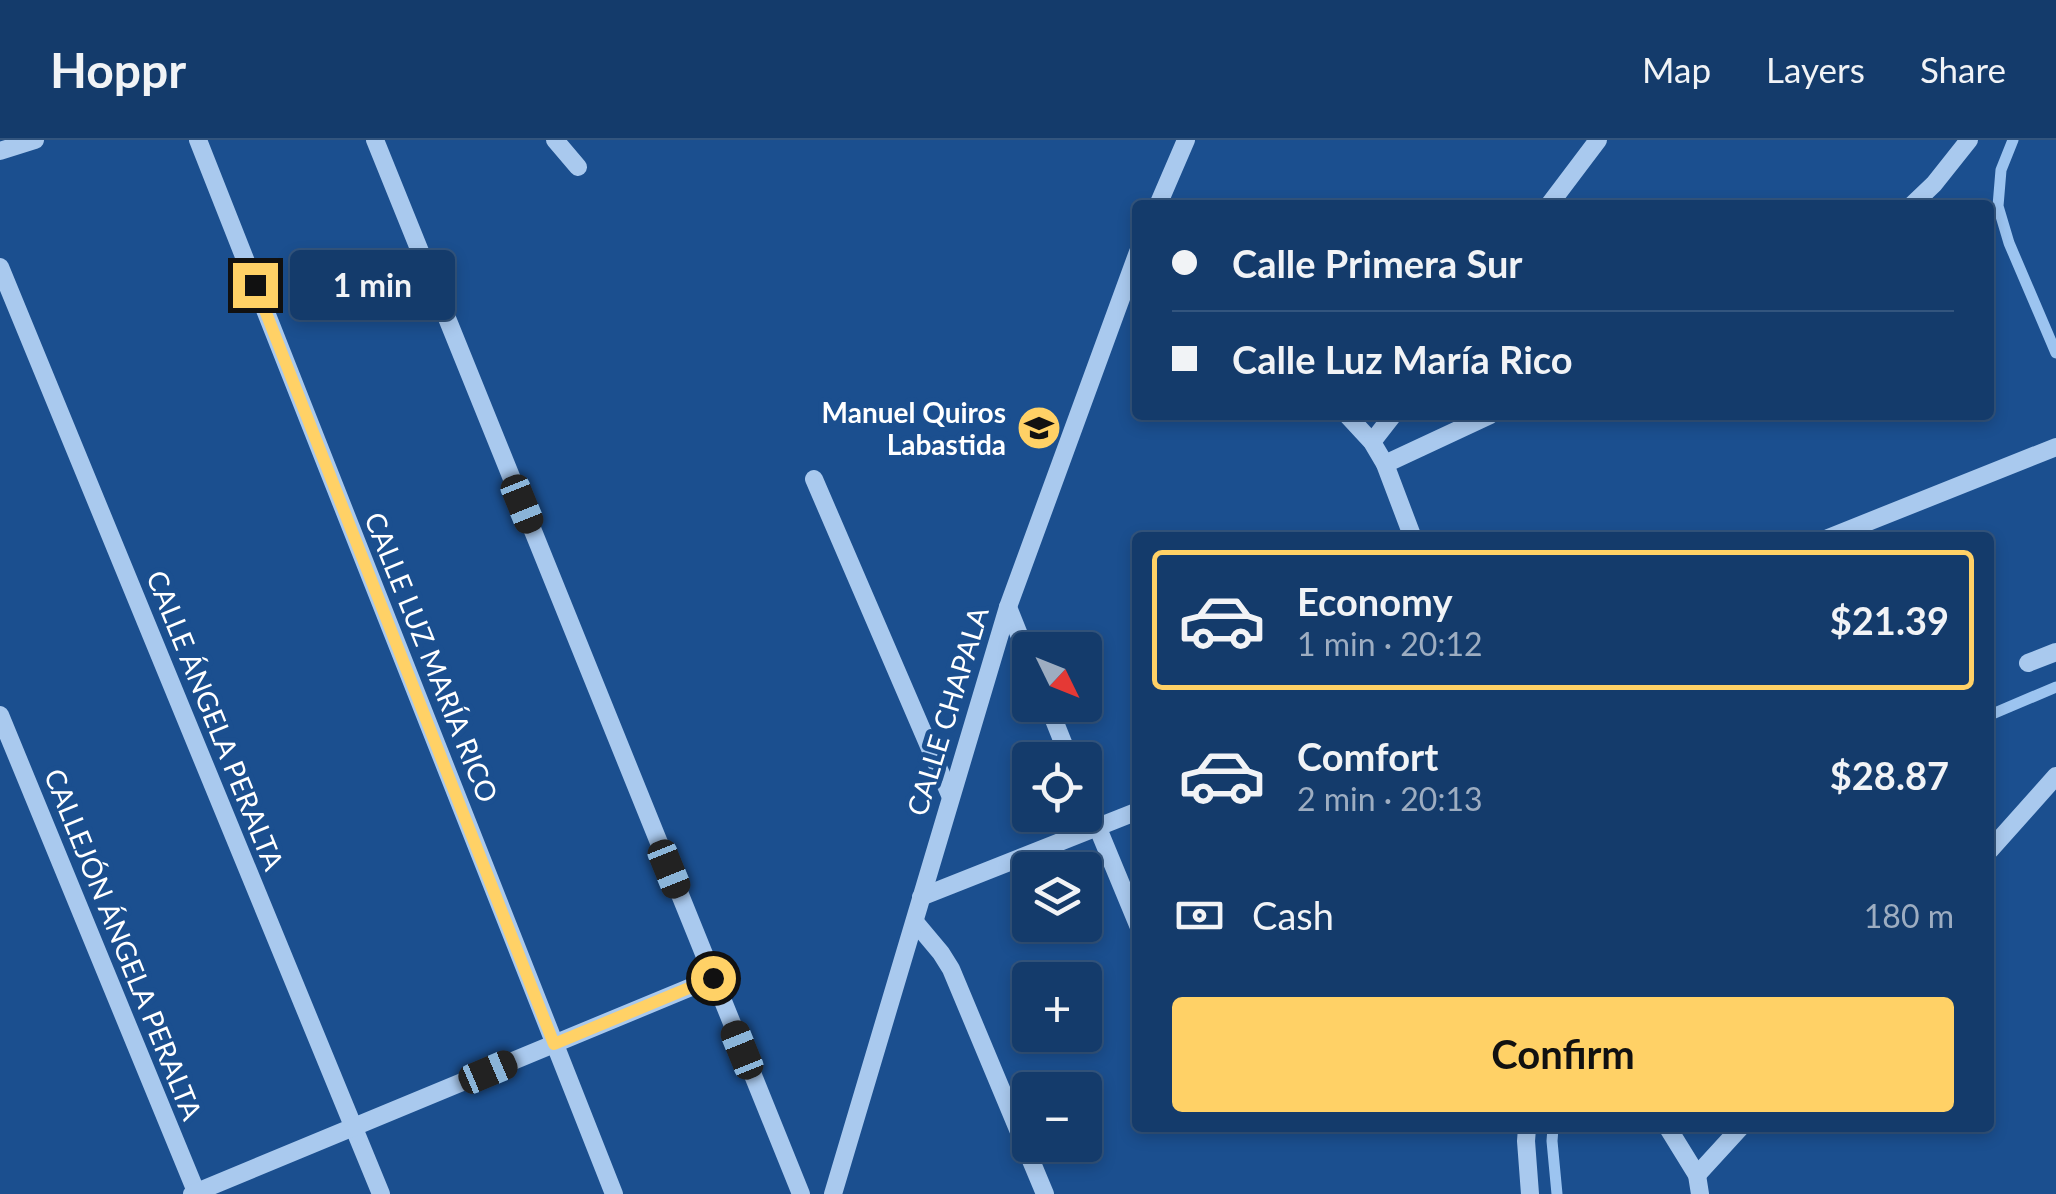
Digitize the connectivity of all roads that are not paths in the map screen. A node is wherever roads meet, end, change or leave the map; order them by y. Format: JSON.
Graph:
{"nodes":[{"id":1,"x":35,"y":140,"type":"edge"},
{"id":2,"x":198,"y":140,"type":"edge"},
{"id":3,"x":375,"y":140,"type":"edge"},
{"id":4,"x":555,"y":140,"type":"edge"},
{"id":5,"x":1186,"y":140,"type":"edge"},
{"id":6,"x":1598,"y":140,"type":"edge"},
{"id":7,"x":1969,"y":140,"type":"edge"},
{"id":8,"x":0,"y":151,"type":"edge"},
{"id":9,"x":578,"y":167,"type":"dead end"},
{"id":10,"x":1160,"y":200,"type":"edge"},
{"id":11,"x":1553,"y":200,"type":"edge"},
{"id":12,"x":1917,"y":200,"type":"edge"},
{"id":13,"x":0,"y":267,"type":"edge"},
{"id":14,"x":1132,"y":268,"type":"edge"},
{"id":15,"x":1352,"y":420,"type":"edge"},
{"id":16,"x":1388,"y":420,"type":"edge"},
{"id":17,"x":1479,"y":420,"type":"edge"},
{"id":18,"x":1372,"y":442,"type":"junction"},
{"id":19,"x":2056,"y":447,"type":"edge"},
{"id":20,"x":1385,"y":464,"type":"junction"},
{"id":21,"x":814,"y":480,"type":"dead end"},
{"id":22,"x":1411,"y":532,"type":"edge"},
{"id":23,"x":1843,"y":532,"type":"edge"},
{"id":24,"x":1008,"y":607,"type":"junction"},
{"id":25,"x":1018,"y":632,"type":"edge"},
{"id":26,"x":2056,"y":652,"type":"edge"},
{"id":27,"x":2028,"y":663,"type":"dead end"},
{"id":28,"x":0,"y":715,"type":"edge"},
{"id":29,"x":2056,"y":776,"type":"edge"},
{"id":30,"x":950,"y":795,"type":"junction"},
{"id":31,"x":1132,"y":813,"type":"edge"},
{"id":32,"x":1102,"y":825,"type":"edge"},
{"id":33,"x":1084,"y":832,"type":"edge"},
{"id":34,"x":1099,"y":832,"type":"edge"},
{"id":35,"x":1994,"y":846,"type":"edge"},
{"id":36,"x":922,"y":897,"type":"junction"},
{"id":37,"x":1132,"y":912,"type":"edge"},
{"id":38,"x":915,"y":922,"type":"junction"},
{"id":39,"x":713,"y":978,"type":"junction"},
{"id":40,"x":554,"y":1044,"type":"junction"},
{"id":41,"x":354,"y":1127,"type":"junction"},
{"id":42,"x":1527,"y":1132,"type":"edge"},
{"id":43,"x":1670,"y":1132,"type":"edge"},
{"id":44,"x":1737,"y":1132,"type":"edge"},
{"id":45,"x":1699,"y":1185,"type":"edge"},
{"id":46,"x":195,"y":1193,"type":"edge"},
{"id":47,"x":381,"y":1194,"type":"edge"},
{"id":48,"x":614,"y":1194,"type":"edge"},
{"id":49,"x":801,"y":1194,"type":"edge"},
{"id":50,"x":832,"y":1194,"type":"edge"},
{"id":51,"x":1046,"y":1194,"type":"edge"},
{"id":52,"x":1530,"y":1194,"type":"edge"}],
"edges":[{"from":1,"to":8,"type":"street"},
{"from":2,"to":40,"type":"street","name":"CALLE LUZ MARÍA RICO"},
{"from":3,"to":39,"type":"street"},
{"from":4,"to":9,"type":"street"},
{"from":5,"to":10,"type":"street"},
{"from":6,"to":11,"type":"street"},
{"from":7,"to":12,"type":"street"},
{"from":13,"to":41,"type":"street","name":"CALLE ÁNGELA PERALTA"},
{"from":14,"to":24,"type":"street","name":"CALLE CHAPALA"},
{"from":15,"to":18,"type":"street"},
{"from":16,"to":18,"type":"street"},
{"from":17,"to":20,"type":"street"},
{"from":18,"to":20,"type":"street"},
{"from":19,"to":23,"type":"street"},
{"from":20,"to":22,"type":"street"},
{"from":21,"to":30,"type":"street"},
{"from":24,"to":25,"type":"street"},
{"from":24,"to":30,"type":"street","name":"CALLE CHAPALA"},
{"from":26,"to":27,"type":"street"},
{"from":28,"to":46,"type":"street","name":"CALLEJÓN ÁNGELA PERALTA"},
{"from":29,"to":35,"type":"street"},
{"from":30,"to":36,"type":"street","name":"CALLE CHAPALA"},
{"from":31,"to":32,"type":"street"},
{"from":33,"to":36,"type":"street"},
{"from":34,"to":37,"type":"street"},
{"from":36,"to":38,"type":"street","name":"CALLE CHAPALA"},
{"from":38,"to":50,"type":"street","name":"CALLE CHAPALA"},
{"from":38,"to":51,"type":"street"},
{"from":39,"to":40,"type":"street"},
{"from":39,"to":49,"type":"street"},
{"from":40,"to":41,"type":"street"},
{"from":40,"to":48,"type":"street","name":"CALLE LUZ MARÍA RICO"},
{"from":41,"to":46,"type":"street"},
{"from":41,"to":47,"type":"street","name":"CALLE ÁNGELA PERALTA"},
{"from":42,"to":52,"type":"street"},
{"from":43,"to":45,"type":"street"},
{"from":44,"to":45,"type":"street"}]}
